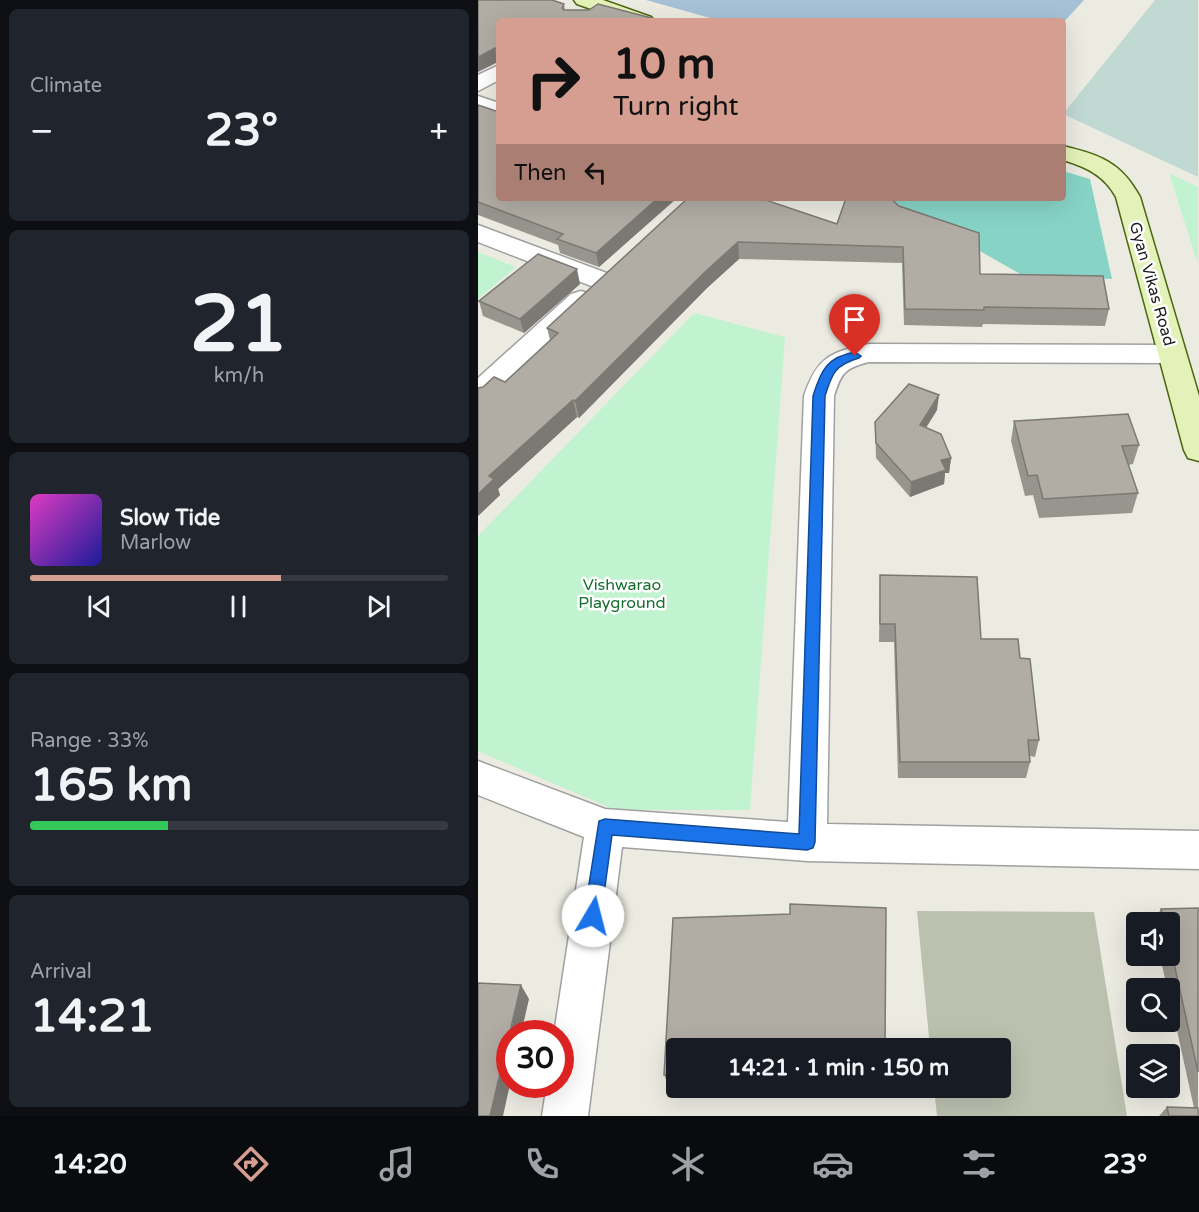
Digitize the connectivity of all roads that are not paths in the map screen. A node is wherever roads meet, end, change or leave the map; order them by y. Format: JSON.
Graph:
{"nodes":[{"id":1,"x":592,"y":3,"type":"edge"},
{"id":2,"x":580,"y":18,"type":"edge"},
{"id":3,"x":635,"y":18,"type":"edge"},
{"id":4,"x":496,"y":73,"type":"edge"},
{"id":5,"x":478,"y":84,"type":"edge"},
{"id":6,"x":478,"y":103,"type":"edge"},
{"id":7,"x":496,"y":109,"type":"edge"},
{"id":8,"x":1066,"y":154,"type":"edge"},
{"id":9,"x":478,"y":233,"type":"edge"},
{"id":10,"x":1172,"y":354,"type":"junction"},
{"id":11,"x":478,"y":394,"type":"edge"},
{"id":12,"x":1198,"y":450,"type":"edge"},
{"id":13,"x":478,"y":778,"type":"edge"},
{"id":14,"x":605,"y":827,"type":"junction"},
{"id":15,"x":807,"y":842,"type":"junction"},
{"id":16,"x":1198,"y":850,"type":"edge"},
{"id":17,"x":565,"y":1116,"type":"edge"}],
"edges":[{"from":1,"to":2,"type":"street"},
{"from":1,"to":3,"type":"street"},
{"from":4,"to":5,"type":"street"},
{"from":6,"to":7,"type":"street"},
{"from":8,"to":10,"type":"street","name":"Gyan Vikas Road"},
{"from":9,"to":11,"type":"street"},
{"from":10,"to":12,"type":"street","name":"Gyan Vikas Road"},
{"from":10,"to":15,"type":"street"},
{"from":13,"to":14,"type":"street"},
{"from":14,"to":15,"type":"street"},
{"from":14,"to":17,"type":"street"},
{"from":15,"to":16,"type":"street"}]}
